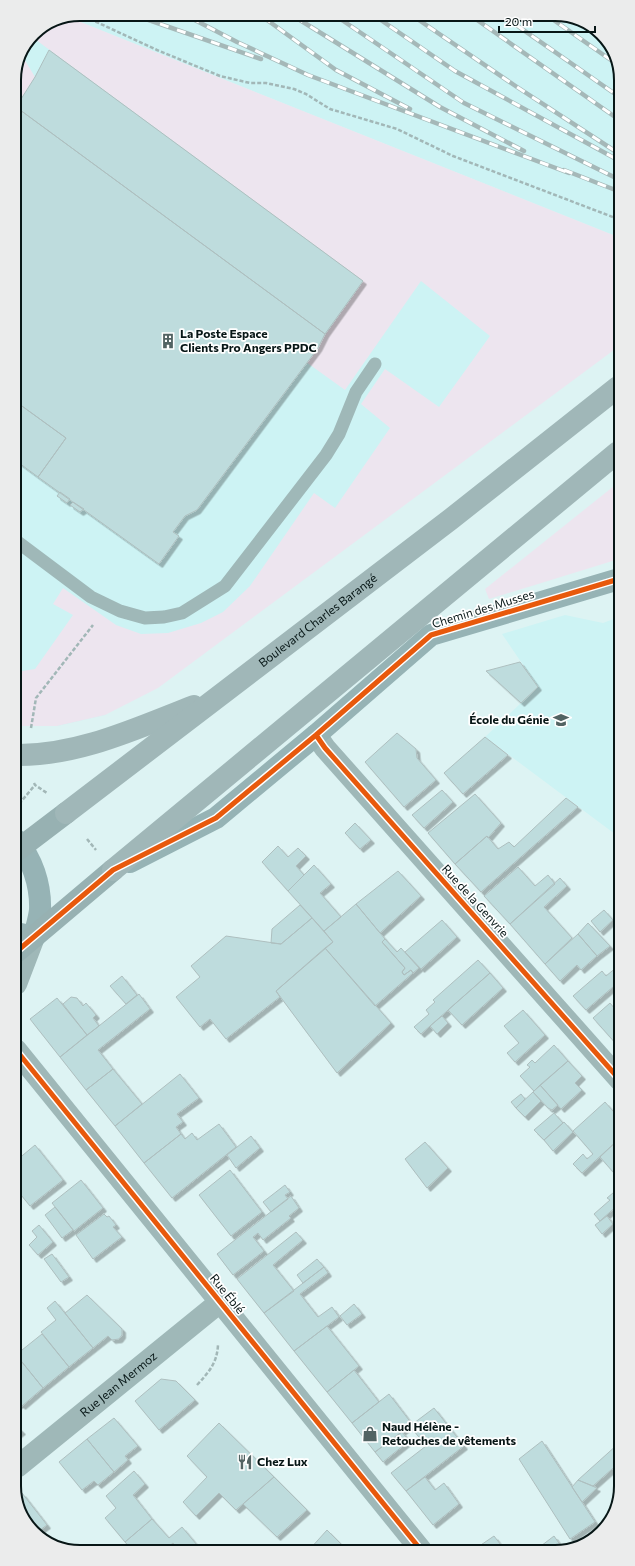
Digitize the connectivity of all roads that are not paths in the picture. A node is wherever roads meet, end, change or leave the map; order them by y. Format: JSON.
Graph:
{"nodes":[{"id":1,"x":375,"y":364,"type":"dead end"},
{"id":2,"x":614,"y":390,"type":"edge"},
{"id":3,"x":614,"y":455,"type":"edge"},
{"id":4,"x":21,"y":544,"type":"edge"},
{"id":5,"x":614,"y":580,"type":"edge"},
{"id":6,"x":216,"y":698,"type":"junction"},
{"id":7,"x":316,"y":735,"type":"junction"},
{"id":8,"x":21,"y":755,"type":"edge"},
{"id":9,"x":66,"y":812,"type":"joint"},
{"id":10,"x":21,"y":844,"type":"edge"},
{"id":11,"x":21,"y":850,"type":"edge"},
{"id":12,"x":113,"y":870,"type":"junction"},
{"id":13,"x":25,"y":935,"type":"edge"},
{"id":14,"x":21,"y":957,"type":"edge"},
{"id":15,"x":21,"y":1054,"type":"edge"},
{"id":16,"x":614,"y":1073,"type":"edge"},
{"id":17,"x":220,"y":1302,"type":"junction"},
{"id":18,"x":21,"y":1464,"type":"edge"},
{"id":19,"x":417,"y":1545,"type":"edge"}],
"edges":[{"from":1,"to":4,"type":"lane"},
{"from":2,"to":6,"type":"highway","name":"Boulevard Charles Barangé"},
{"from":3,"to":12,"type":"highway"},
{"from":5,"to":7,"type":"street","name":"Chemin des Musses"},
{"from":6,"to":8,"type":"highway"},
{"from":6,"to":9,"type":"highway","name":"Boulevard Charles Barangé"},
{"from":7,"to":12,"type":"street"},
{"from":7,"to":16,"type":"street","name":"Rue de la Genvrie"},
{"from":9,"to":10,"type":"main road","name":"Boulevard Charles Barangé"},
{"from":11,"to":13,"type":"street"},
{"from":12,"to":13,"type":"main road"},
{"from":13,"to":14,"type":"street"},
{"from":15,"to":17,"type":"street","name":"Rue Éblé"},
{"from":17,"to":18,"type":"street","name":"Rue Jean Mermoz"},
{"from":17,"to":19,"type":"street","name":"Rue Éblé"}]}
